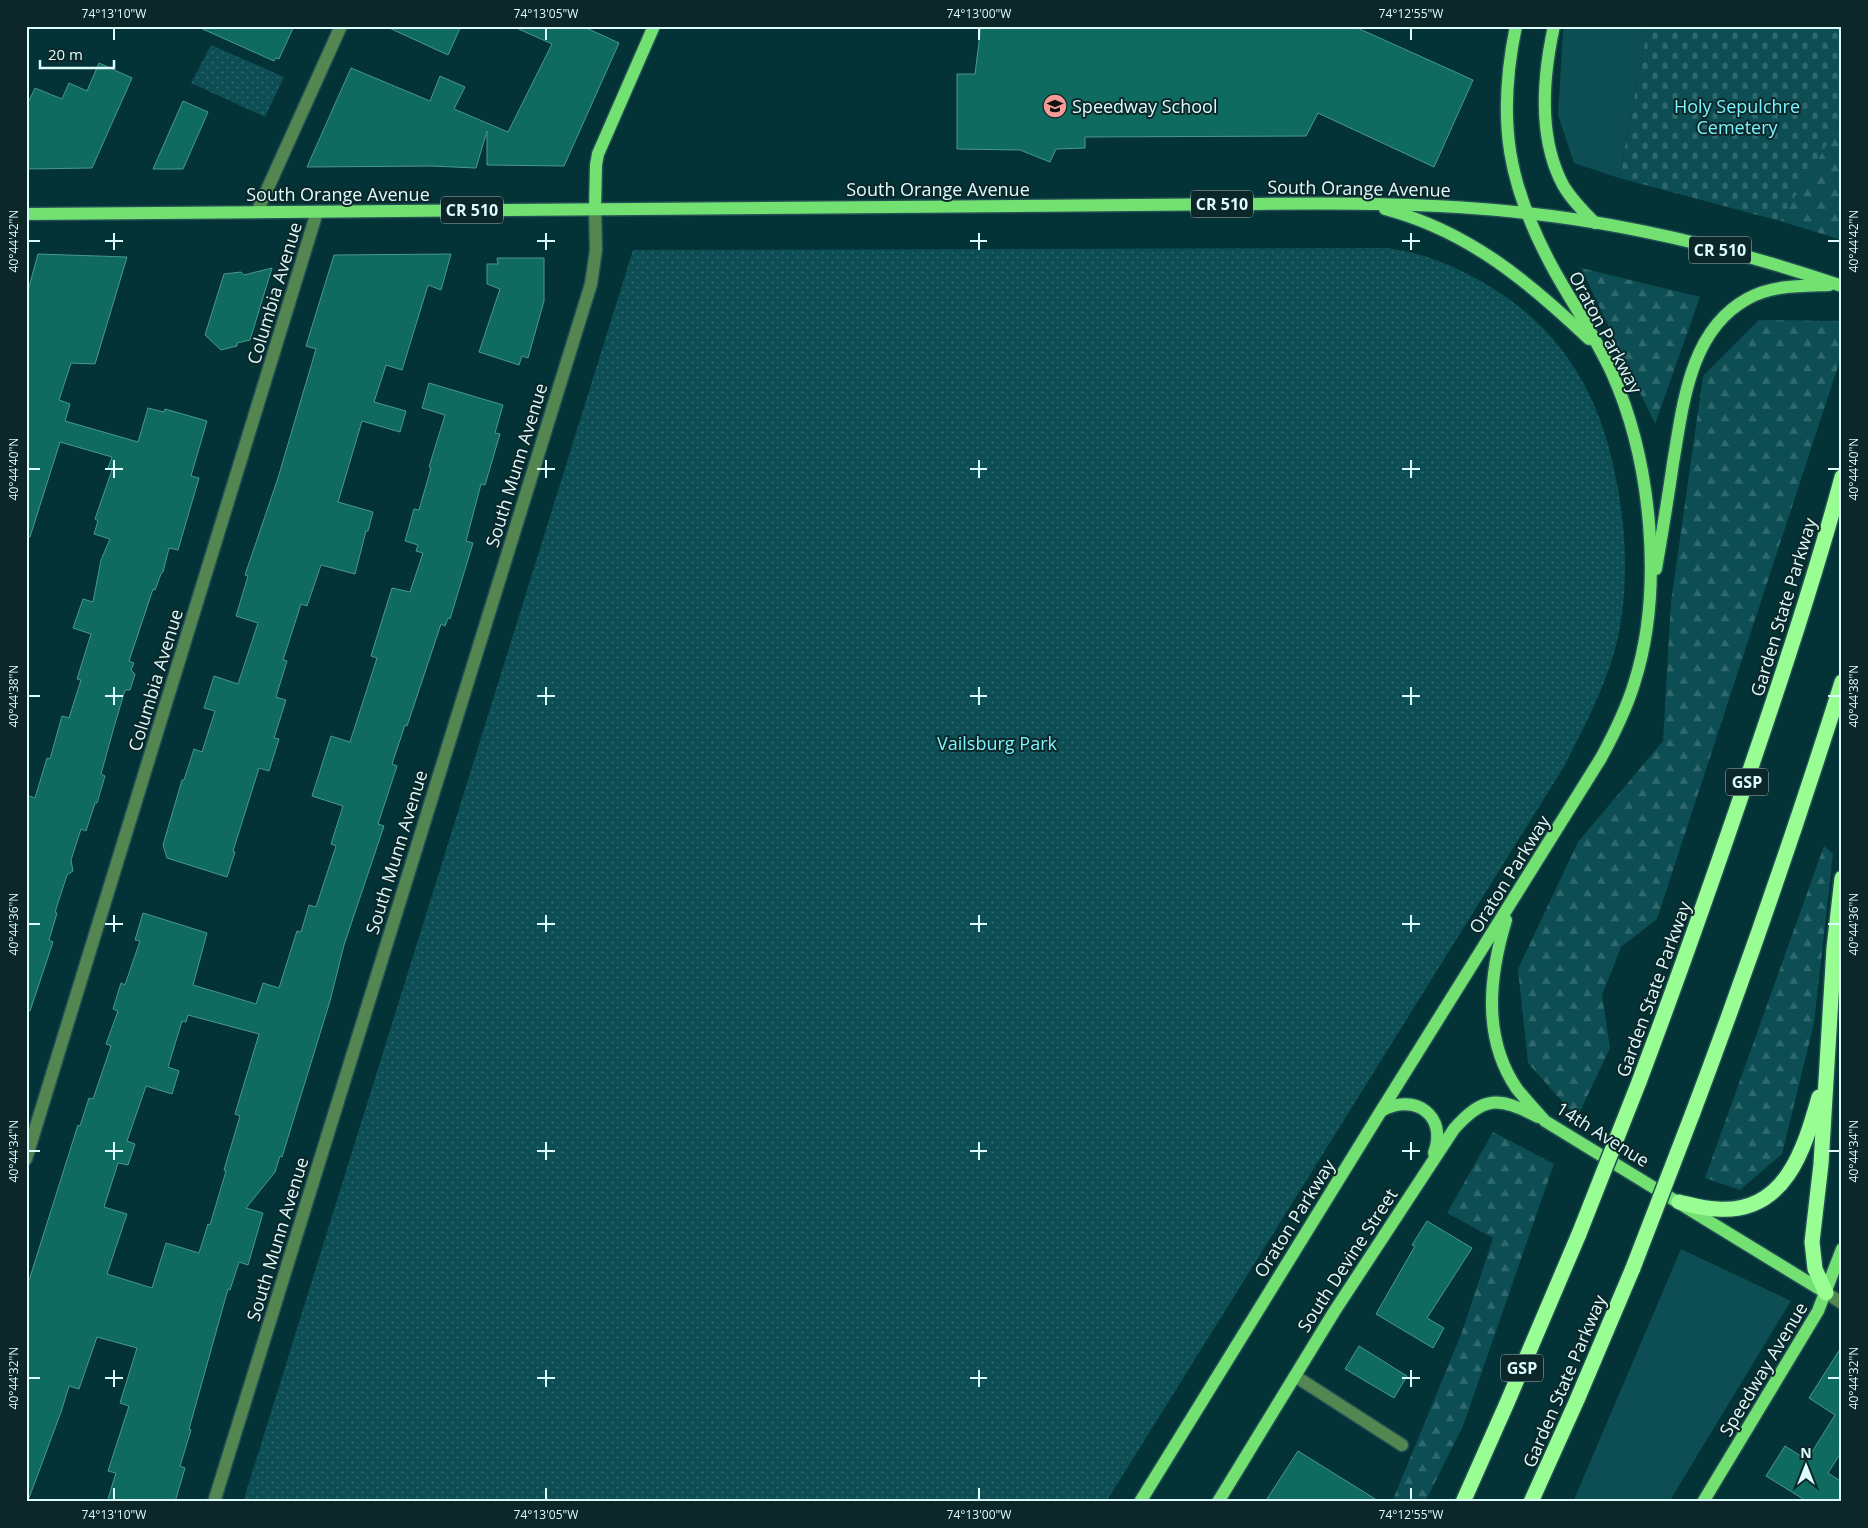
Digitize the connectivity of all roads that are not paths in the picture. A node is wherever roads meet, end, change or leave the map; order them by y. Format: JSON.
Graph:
{"nodes":[{"id":1,"x":341,"y":26,"type":"edge"},
{"id":2,"x":654,"y":26,"type":"edge"},
{"id":3,"x":1516,"y":26,"type":"edge"},
{"id":4,"x":1554,"y":26,"type":"edge"},
{"id":5,"x":1366,"y":203,"type":"junction"},
{"id":6,"x":595,"y":209,"type":"junction"},
{"id":7,"x":257,"y":212,"type":"junction"},
{"id":8,"x":317,"y":212,"type":"junction"},
{"id":9,"x":1526,"y":213,"type":"junction"},
{"id":10,"x":26,"y":214,"type":"edge"},
{"id":11,"x":1595,"y":223,"type":"junction"},
{"id":12,"x":1840,"y":285,"type":"edge"},
{"id":13,"x":1600,"y":349,"type":"junction"},
{"id":14,"x":1842,"y":477,"type":"edge"},
{"id":15,"x":1648,"y":621,"type":"junction"},
{"id":16,"x":1842,"y":682,"type":"edge"},
{"id":17,"x":1842,"y":878,"type":"edge"},
{"id":18,"x":1512,"y":903,"type":"junction"},
{"id":19,"x":1827,"y":1062,"type":"junction"},
{"id":20,"x":1381,"y":1111,"type":"junction"},
{"id":21,"x":1545,"y":1120,"type":"junction"},
{"id":22,"x":26,"y":1159,"type":"edge"},
{"id":23,"x":1431,"y":1163,"type":"junction"},
{"id":24,"x":1679,"y":1202,"type":"junction"},
{"id":25,"x":1842,"y":1249,"type":"edge"},
{"id":26,"x":1826,"y":1293,"type":"junction"},
{"id":27,"x":1842,"y":1303,"type":"edge"},
{"id":28,"x":1295,"y":1376,"type":"junction"},
{"id":29,"x":1402,"y":1445,"type":"dead end"},
{"id":30,"x":214,"y":1502,"type":"edge"},
{"id":31,"x":1140,"y":1502,"type":"edge"},
{"id":32,"x":1218,"y":1502,"type":"edge"},
{"id":33,"x":1463,"y":1502,"type":"edge"},
{"id":34,"x":1531,"y":1502,"type":"edge"},
{"id":35,"x":1703,"y":1502,"type":"edge"}],
"edges":[{"from":1,"to":7,"type":"street"},
{"from":2,"to":6,"type":"main road"},
{"from":3,"to":9,"type":"main road","name":"Oraton Parkway"},
{"from":4,"to":11,"type":"main road"},
{"from":5,"to":6,"type":"main road","name":"South Orange Avenue","number":"CR 510"},
{"from":5,"to":9,"type":"main road","name":"South Orange Avenue","number":"CR 510"},
{"from":5,"to":13,"type":"main road"},
{"from":6,"to":8,"type":"main road","name":"South Orange Avenue","number":"CR 510"},
{"from":6,"to":30,"type":"street","name":"South Munn Avenue"},
{"from":7,"to":8,"type":"main road","name":"South Orange Avenue","number":"CR 510"},
{"from":7,"to":10,"type":"main road","name":"South Orange Avenue","number":"CR 510"},
{"from":8,"to":22,"type":"street","name":"Columbia Avenue"},
{"from":9,"to":11,"type":"main road","name":"South Orange Avenue","number":"CR 510"},
{"from":9,"to":13,"type":"main road","name":"Oraton Parkway"},
{"from":11,"to":12,"type":"main road","name":"South Orange Avenue","number":"CR 510"},
{"from":12,"to":15,"type":"main road"},
{"from":13,"to":15,"type":"main road","name":"Oraton Parkway"},
{"from":14,"to":33,"type":"highway","name":"Garden State Parkway","number":"GSP","bridge":true},
{"from":15,"to":18,"type":"main road","name":"Oraton Parkway"},
{"from":16,"to":34,"type":"highway","name":"Garden State Parkway","bridge":true},
{"from":17,"to":19,"type":"highway"},
{"from":18,"to":20,"type":"main road","name":"Oraton Parkway"},
{"from":18,"to":21,"type":"main road","name":"14th Avenue"},
{"from":19,"to":24,"type":"highway"},
{"from":19,"to":26,"type":"highway"},
{"from":20,"to":23,"type":"main road"},
{"from":20,"to":31,"type":"main road","name":"Oraton Parkway"},
{"from":21,"to":23,"type":"main road","name":"South Devine Street"},
{"from":21,"to":24,"type":"main road","name":"14th Avenue"},
{"from":23,"to":28,"type":"main road","name":"South Devine Street"},
{"from":24,"to":26,"type":"main road","name":"14th Avenue"},
{"from":25,"to":26,"type":"main road","name":"Speedway Avenue"},
{"from":26,"to":27,"type":"street","name":"14th Avenue"},
{"from":26,"to":35,"type":"main road","name":"Speedway Avenue"},
{"from":28,"to":29,"type":"street"},
{"from":28,"to":32,"type":"main road","name":"South Devine Street"}]}
